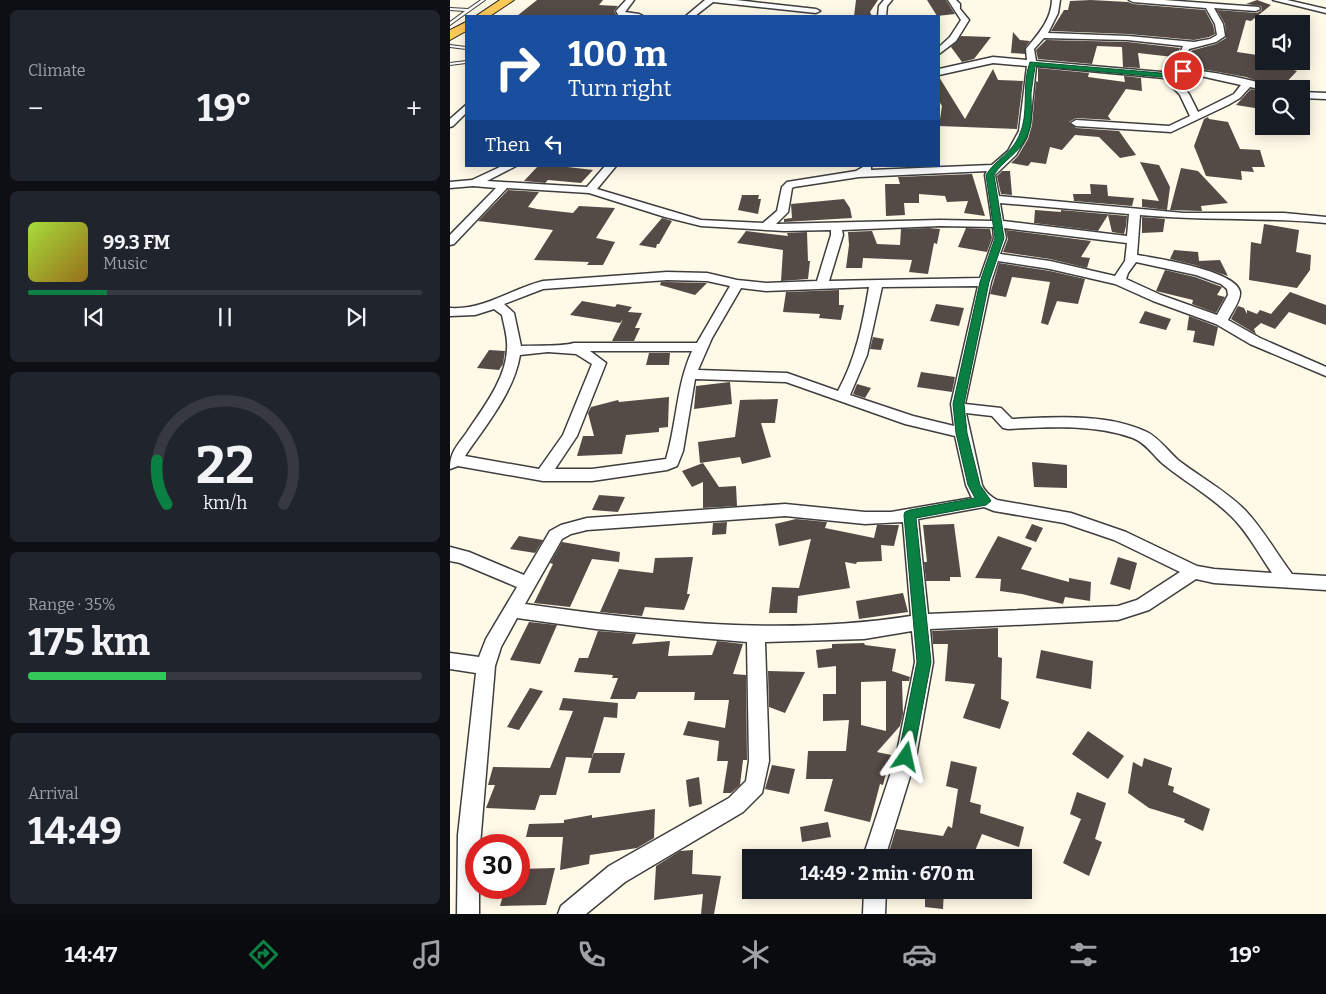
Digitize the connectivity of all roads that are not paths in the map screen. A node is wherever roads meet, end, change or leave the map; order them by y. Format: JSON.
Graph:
{"nodes":[{"id":1,"x":483,"y":0,"type":"edge"},
{"id":2,"x":508,"y":0,"type":"edge"},
{"id":3,"x":630,"y":0,"type":"edge"},
{"id":4,"x":710,"y":0,"type":"edge"},
{"id":5,"x":715,"y":0,"type":"edge"},
{"id":6,"x":888,"y":0,"type":"edge"},
{"id":7,"x":952,"y":0,"type":"edge"},
{"id":8,"x":1056,"y":0,"type":"edge"},
{"id":9,"x":1133,"y":0,"type":"edge"},
{"id":10,"x":1277,"y":0,"type":"edge"},
{"id":11,"x":1208,"y":6,"type":"junction"},
{"id":12,"x":450,"y":9,"type":"edge"},
{"id":13,"x":1256,"y":9,"type":"dead end"},
{"id":14,"x":468,"y":10,"type":"junction"},
{"id":15,"x":816,"y":11,"type":"edge"},
{"id":16,"x":1326,"y":11,"type":"edge"},
{"id":17,"x":466,"y":15,"type":"edge"},
{"id":18,"x":484,"y":15,"type":"edge"},
{"id":19,"x":630,"y":15,"type":"edge"},
{"id":20,"x":691,"y":15,"type":"edge"},
{"id":21,"x":882,"y":15,"type":"edge"},
{"id":22,"x":462,"y":22,"type":"edge"},
{"id":23,"x":450,"y":24,"type":"edge"},
{"id":24,"x":450,"y":36,"type":"edge"},
{"id":25,"x":1041,"y":36,"type":"junction"},
{"id":26,"x":1193,"y":44,"type":"junction"},
{"id":27,"x":450,"y":46,"type":"edge"},
{"id":28,"x":465,"y":48,"type":"edge"},
{"id":29,"x":940,"y":50,"type":"edge"},
{"id":30,"x":465,"y":62,"type":"edge"},
{"id":31,"x":450,"y":64,"type":"edge"},
{"id":32,"x":1032,"y":64,"type":"junction"},
{"id":33,"x":1177,"y":71,"type":"junction"},
{"id":34,"x":940,"y":72,"type":"edge"},
{"id":35,"x":1166,"y":75,"type":"junction"},
{"id":36,"x":1248,"y":83,"type":"junction"},
{"id":37,"x":1255,"y":85,"type":"edge"},
{"id":38,"x":1310,"y":95,"type":"edge"},
{"id":39,"x":1326,"y":96,"type":"edge"},
{"id":40,"x":465,"y":109,"type":"edge"},
{"id":41,"x":1195,"y":118,"type":"junction"},
{"id":42,"x":1076,"y":123,"type":"dead end"},
{"id":43,"x":450,"y":124,"type":"edge"},
{"id":44,"x":509,"y":167,"type":"edge"},
{"id":45,"x":610,"y":167,"type":"edge"},
{"id":46,"x":869,"y":167,"type":"edge"},
{"id":47,"x":994,"y":168,"type":"junction"},
{"id":48,"x":859,"y":174,"type":"junction"},
{"id":49,"x":473,"y":183,"type":"junction"},
{"id":50,"x":450,"y":185,"type":"edge"},
{"id":51,"x":503,"y":186,"type":"junction"},
{"id":52,"x":590,"y":190,"type":"junction"},
{"id":53,"x":994,"y":199,"type":"junction"},
{"id":54,"x":1135,"y":211,"type":"junction"},
{"id":55,"x":1326,"y":220,"type":"edge"},
{"id":56,"x":997,"y":224,"type":"junction"},
{"id":57,"x":836,"y":225,"type":"junction"},
{"id":58,"x":766,"y":227,"type":"junction"},
{"id":59,"x":1133,"y":240,"type":"junction"},
{"id":60,"x":450,"y":242,"type":"edge"},
{"id":61,"x":994,"y":257,"type":"junction"},
{"id":62,"x":1131,"y":257,"type":"junction"},
{"id":63,"x":1119,"y":281,"type":"junction"},
{"id":64,"x":876,"y":282,"type":"junction"},
{"id":65,"x":985,"y":282,"type":"junction"},
{"id":66,"x":737,"y":284,"type":"junction"},
{"id":67,"x":822,"y":285,"type":"junction"},
{"id":68,"x":496,"y":304,"type":"junction"},
{"id":69,"x":450,"y":312,"type":"edge"},
{"id":70,"x":1221,"y":320,"type":"junction"},
{"id":71,"x":700,"y":347,"type":"junction"},
{"id":72,"x":548,"y":348,"type":"junction"},
{"id":73,"x":514,"y":351,"type":"junction"},
{"id":74,"x":1326,"y":372,"type":"edge"},
{"id":75,"x":690,"y":374,"type":"junction"},
{"id":76,"x":842,"y":397,"type":"junction"},
{"id":77,"x":959,"y":408,"type":"junction"},
{"id":78,"x":962,"y":433,"type":"junction"},
{"id":79,"x":452,"y":462,"type":"edge"},
{"id":80,"x":543,"y":475,"type":"junction"},
{"id":81,"x":986,"y":501,"type":"junction"},
{"id":82,"x":910,"y":515,"type":"junction"},
{"id":83,"x":450,"y":554,"type":"edge"},
{"id":84,"x":1194,"y":572,"type":"junction"},
{"id":85,"x":1288,"y":581,"type":"junction"},
{"id":86,"x":527,"y":584,"type":"junction"},
{"id":87,"x":1326,"y":584,"type":"edge"},
{"id":88,"x":512,"y":610,"type":"junction"},
{"id":89,"x":921,"y":622,"type":"junction"},
{"id":90,"x":756,"y":635,"type":"junction"},
{"id":91,"x":450,"y":661,"type":"edge"},
{"id":92,"x":486,"y":666,"type":"junction"},
{"id":93,"x":877,"y":849,"type":"edge"},
{"id":94,"x":875,"y":899,"type":"edge"},
{"id":95,"x":468,"y":914,"type":"edge"},
{"id":96,"x":569,"y":914,"type":"edge"},
{"id":97,"x":874,"y":914,"type":"edge"}],
"edges":[{"from":1,"to":14,"type":"lane"},
{"from":2,"to":18,"type":"main road"},
{"from":3,"to":19,"type":"street"},
{"from":4,"to":20,"type":"street"},
{"from":5,"to":15,"type":"street"},
{"from":6,"to":21,"type":"street"},
{"from":7,"to":29,"type":"street"},
{"from":8,"to":25,"type":"street"},
{"from":9,"to":11,"type":"street"},
{"from":10,"to":16,"type":"street"},
{"from":11,"to":13,"type":"street"},
{"from":11,"to":26,"type":"street"},
{"from":12,"to":14,"type":"lane"},
{"from":14,"to":17,"type":"lane"},
{"from":22,"to":23,"type":"lane"},
{"from":22,"to":24,"type":"main road"},
{"from":25,"to":26,"type":"street"},
{"from":25,"to":32,"type":"street"},
{"from":26,"to":33,"type":"street"},
{"from":27,"to":28,"type":"lane"},
{"from":30,"to":31,"type":"lane"},
{"from":32,"to":34,"type":"street"},
{"from":32,"to":35,"type":"street"},
{"from":32,"to":47,"type":"street"},
{"from":33,"to":35,"type":"street"},
{"from":33,"to":36,"type":"street"},
{"from":35,"to":41,"type":"street"},
{"from":36,"to":37,"type":"street"},
{"from":36,"to":41,"type":"street"},
{"from":38,"to":39,"type":"street"},
{"from":40,"to":43,"type":"street"},
{"from":41,"to":42,"type":"street"},
{"from":44,"to":49,"type":"street"},
{"from":45,"to":52,"type":"street"},
{"from":46,"to":48,"type":"street"},
{"from":47,"to":48,"type":"street"},
{"from":47,"to":53,"type":"street"},
{"from":48,"to":58,"type":"street"},
{"from":49,"to":50,"type":"street"},
{"from":49,"to":51,"type":"street"},
{"from":51,"to":52,"type":"street"},
{"from":51,"to":60,"type":"street"},
{"from":52,"to":58,"type":"street"},
{"from":53,"to":54,"type":"street"},
{"from":53,"to":56,"type":"street"},
{"from":54,"to":55,"type":"street"},
{"from":54,"to":59,"type":"street"},
{"from":56,"to":57,"type":"street"},
{"from":56,"to":59,"type":"street"},
{"from":56,"to":61,"type":"street"},
{"from":57,"to":58,"type":"street"},
{"from":57,"to":67,"type":"street"},
{"from":59,"to":62,"type":"street"},
{"from":61,"to":63,"type":"street"},
{"from":61,"to":65,"type":"street"},
{"from":62,"to":63,"type":"street"},
{"from":62,"to":70,"type":"street"},
{"from":63,"to":70,"type":"street"},
{"from":64,"to":65,"type":"street"},
{"from":64,"to":67,"type":"street"},
{"from":64,"to":76,"type":"street"},
{"from":65,"to":77,"type":"street"},
{"from":66,"to":67,"type":"street"},
{"from":66,"to":68,"type":"street"},
{"from":66,"to":71,"type":"street"},
{"from":68,"to":69,"type":"street"},
{"from":68,"to":73,"type":"street"},
{"from":70,"to":74,"type":"street"},
{"from":71,"to":72,"type":"street"},
{"from":71,"to":75,"type":"street"},
{"from":72,"to":73,"type":"street"},
{"from":72,"to":80,"type":"street"},
{"from":73,"to":79,"type":"street"},
{"from":75,"to":76,"type":"street"},
{"from":75,"to":80,"type":"street"},
{"from":76,"to":78,"type":"street"},
{"from":77,"to":78,"type":"street"},
{"from":77,"to":85,"type":"street"},
{"from":78,"to":81,"type":"street"},
{"from":79,"to":80,"type":"street"},
{"from":81,"to":82,"type":"street"},
{"from":81,"to":84,"type":"street"},
{"from":82,"to":86,"type":"street"},
{"from":82,"to":89,"type":"street"},
{"from":83,"to":86,"type":"street"},
{"from":84,"to":85,"type":"street"},
{"from":84,"to":89,"type":"street"},
{"from":85,"to":87,"type":"street"},
{"from":86,"to":88,"type":"street"},
{"from":88,"to":90,"type":"street"},
{"from":88,"to":92,"type":"street"},
{"from":89,"to":90,"type":"street"},
{"from":89,"to":93,"type":"street"},
{"from":90,"to":96,"type":"street"},
{"from":91,"to":92,"type":"street"},
{"from":92,"to":95,"type":"street"},
{"from":94,"to":97,"type":"street"}]}
